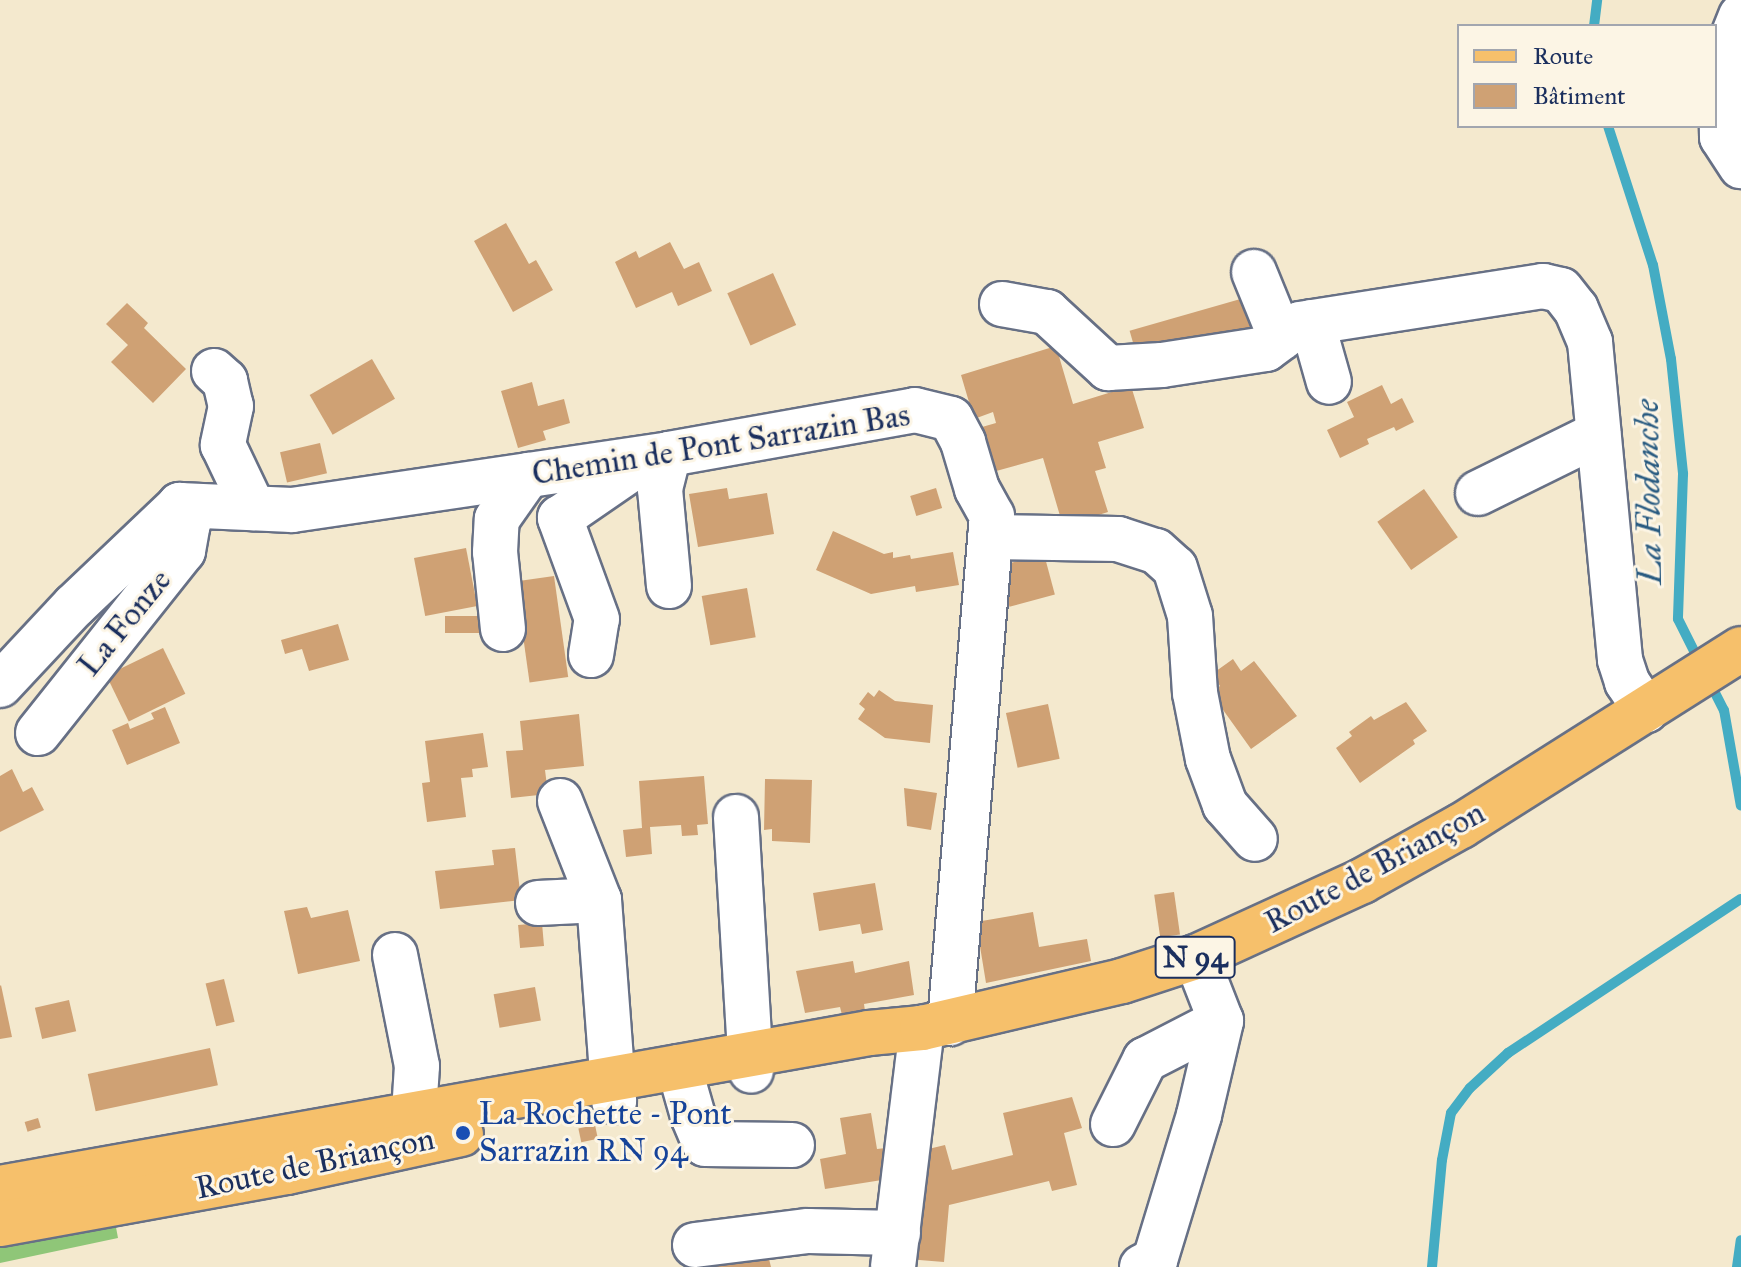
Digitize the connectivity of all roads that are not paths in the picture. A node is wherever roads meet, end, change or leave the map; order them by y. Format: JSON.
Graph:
{"nodes":[{"id":1,"x":1741,"y":16,"type":"edge"},
{"id":2,"x":1741,"y":166,"type":"edge"},
{"id":3,"x":1254,"y":272,"type":"dead end"},
{"id":4,"x":1002,"y":304,"type":"dead end"},
{"id":5,"x":1297,"y":328,"type":"junction"},
{"id":6,"x":214,"y":371,"type":"dead end"},
{"id":7,"x":1329,"y":382,"type":"dead end"},
{"id":8,"x":1598,"y":434,"type":"junction"},
{"id":9,"x":659,"y":456,"type":"junction"},
{"id":10,"x":528,"y":475,"type":"junction"},
{"id":11,"x":1478,"y":493,"type":"dead end"},
{"id":12,"x":180,"y":505,"type":"junction"},
{"id":13,"x":253,"y":508,"type":"junction"},
{"id":14,"x":990,"y":537,"type":"junction"},
{"id":15,"x":669,"y":586,"type":"dead end"},
{"id":16,"x":503,"y":629,"type":"dead end"},
{"id":17,"x":1735,"y":653,"type":"edge"},
{"id":18,"x":591,"y":655,"type":"dead end"},
{"id":19,"x":0,"y":685,"type":"edge"},
{"id":20,"x":1663,"y":699,"type":"junction"},
{"id":21,"x":38,"y":733,"type":"dead end"},
{"id":22,"x":560,"y":801,"type":"dead end"},
{"id":23,"x":736,"y":817,"type":"dead end"},
{"id":24,"x":1255,"y":839,"type":"dead end"},
{"id":25,"x":599,"y":900,"type":"junction"},
{"id":26,"x":538,"y":903,"type":"dead end"},
{"id":27,"x":395,"y":955,"type":"dead end"},
{"id":28,"x":1196,"y":957,"type":"junction"},
{"id":29,"x":1221,"y":1021,"type":"junction"},
{"id":30,"x":927,"y":1027,"type":"junction"},
{"id":31,"x":752,"y":1062,"type":"junction"},
{"id":32,"x":683,"y":1076,"type":"junction"},
{"id":33,"x":612,"y":1090,"type":"junction"},
{"id":34,"x":1113,"y":1124,"type":"dead end"},
{"id":35,"x":416,"y":1128,"type":"junction"},
{"id":36,"x":792,"y":1145,"type":"dead end"},
{"id":37,"x":203,"y":1150,"type":"junction"},
{"id":38,"x":0,"y":1188,"type":"edge"},
{"id":39,"x":0,"y":1208,"type":"edge"},
{"id":40,"x":0,"y":1224,"type":"edge"},
{"id":41,"x":695,"y":1245,"type":"dead end"},
{"id":42,"x":895,"y":1250,"type":"edge"},
{"id":43,"x":1142,"y":1267,"type":"edge"}],
"edges":[{"from":1,"to":2,"type":"street"},
{"from":3,"to":5,"type":"street"},
{"from":4,"to":5,"type":"street"},
{"from":5,"to":7,"type":"street"},
{"from":5,"to":8,"type":"street"},
{"from":6,"to":13,"type":"street"},
{"from":8,"to":11,"type":"street"},
{"from":8,"to":20,"type":"street"},
{"from":9,"to":10,"type":"street","name":"Chemin de Pont Sarrazin Bas"},
{"from":9,"to":14,"type":"street","name":"Chemin de Pont Sarrazin Bas"},
{"from":9,"to":15,"type":"street"},
{"from":9,"to":18,"type":"street"},
{"from":10,"to":13,"type":"street","name":"Chemin de Pont Sarrazin Bas"},
{"from":10,"to":16,"type":"street"},
{"from":12,"to":13,"type":"street","name":"Chemin de Pont Sarrazin Bas"},
{"from":12,"to":19,"type":"street"},
{"from":12,"to":21,"type":"street","name":"La Fonze"},
{"from":14,"to":24,"type":"street"},
{"from":14,"to":30,"type":"street","name":"Chemin de Pont Sarrazin Bas"},
{"from":17,"to":20,"type":"main road","number":"N 94"},
{"from":20,"to":28,"type":"main road","name":"Route de Briançon","number":"N 94"},
{"from":22,"to":25,"type":"street"},
{"from":23,"to":31,"type":"street"},
{"from":25,"to":26,"type":"street"},
{"from":25,"to":33,"type":"street"},
{"from":27,"to":35,"type":"street"},
{"from":28,"to":29,"type":"street"},
{"from":28,"to":30,"type":"main road","name":"Route de Briançon","number":"N 94"},
{"from":29,"to":34,"type":"street"},
{"from":29,"to":43,"type":"street"},
{"from":30,"to":31,"type":"main road","name":"Route de Briançon","number":"N 94"},
{"from":30,"to":42,"type":"street","name":"Chemin de Pont Sarrazin Bas"},
{"from":31,"to":32,"type":"main road","name":"Route de Briançon","number":"N 94"},
{"from":32,"to":33,"type":"main road","name":"Route de Briançon","number":"N 94"},
{"from":32,"to":36,"type":"street"},
{"from":33,"to":35,"type":"main road","name":"Route de Briançon","number":"N 94"},
{"from":35,"to":37,"type":"main road","name":"Route de Briançon","number":"N 94"},
{"from":35,"to":40,"type":"main road","name":"Route de Briançon","number":"N 94"},
{"from":37,"to":38,"type":"main road","name":"Route de Briançon","number":"N 94"},
{"from":37,"to":39,"type":"street"},
{"from":41,"to":42,"type":"street"}]}
